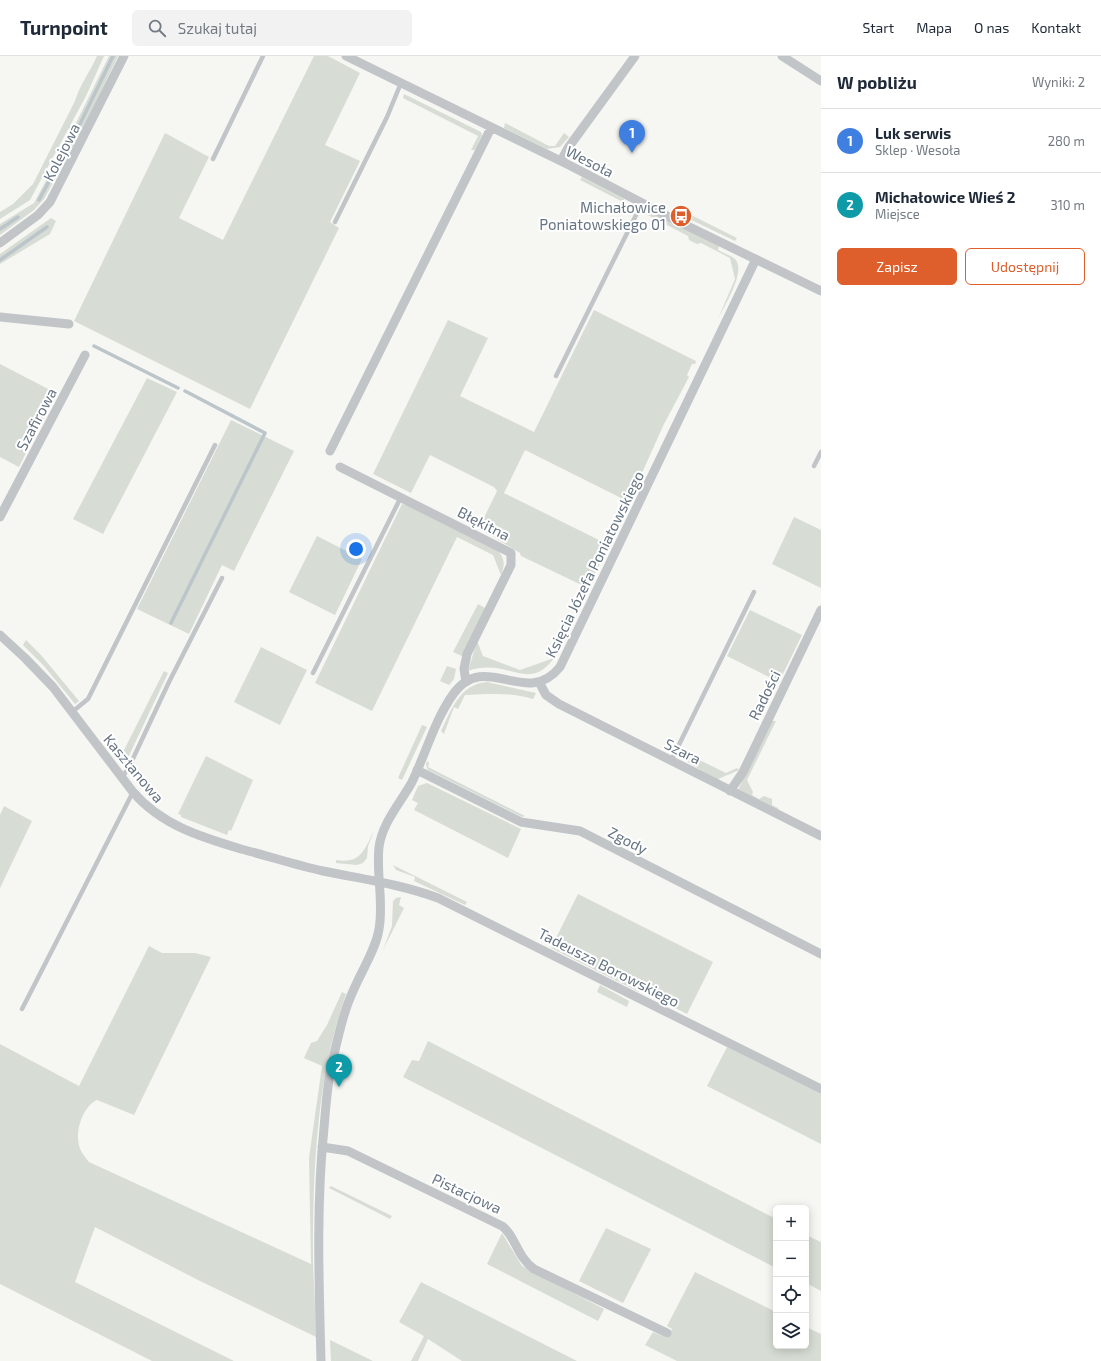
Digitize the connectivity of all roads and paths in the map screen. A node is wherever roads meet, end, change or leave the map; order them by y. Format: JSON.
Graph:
{"nodes":[{"id":1,"x":124,"y":56,"type":"edge"},
{"id":2,"x":263,"y":56,"type":"edge"},
{"id":3,"x":346,"y":56,"type":"edge"},
{"id":4,"x":635,"y":56,"type":"edge"},
{"id":5,"x":782,"y":56,"type":"edge"},
{"id":6,"x":821,"y":81,"type":"edge"},
{"id":7,"x":401,"y":83,"type":"junction"},
{"id":8,"x":71,"y":128,"type":"dead end"},
{"id":9,"x":491,"y":128,"type":"junction"},
{"id":10,"x":85,"y":135,"type":"junction"},
{"id":11,"x":213,"y":159,"type":"dead end"},
{"id":12,"x":561,"y":161,"type":"junction"},
{"id":13,"x":642,"y":203,"type":"junction"},
{"id":14,"x":335,"y":222,"type":"dead end"},
{"id":15,"x":0,"y":243,"type":"edge"},
{"id":16,"x":756,"y":259,"type":"junction"},
{"id":17,"x":821,"y":291,"type":"edge"},
{"id":18,"x":0,"y":317,"type":"edge"},
{"id":19,"x":69,"y":324,"type":"dead end"},
{"id":20,"x":85,"y":355,"type":"dead end"},
{"id":21,"x":556,"y":376,"type":"dead end"},
{"id":22,"x":215,"y":445,"type":"dead end"},
{"id":23,"x":330,"y":450,"type":"dead end"},
{"id":24,"x":821,"y":452,"type":"edge"},
{"id":25,"x":814,"y":466,"type":"dead end"},
{"id":26,"x":340,"y":468,"type":"dead end"},
{"id":27,"x":401,"y":497,"type":"junction"},
{"id":28,"x":0,"y":517,"type":"edge"},
{"id":29,"x":222,"y":578,"type":"dead end"},
{"id":30,"x":754,"y":592,"type":"dead end"},
{"id":31,"x":821,"y":610,"type":"edge"},
{"id":32,"x":0,"y":635,"type":"edge"},
{"id":33,"x":313,"y":673,"type":"dead end"},
{"id":34,"x":466,"y":682,"type":"junction"},
{"id":35,"x":539,"y":682,"type":"junction"},
{"id":36,"x":72,"y":712,"type":"junction"},
{"id":37,"x":671,"y":761,"type":"junction"},
{"id":38,"x":417,"y":770,"type":"junction"},
{"id":39,"x":122,"y":778,"type":"junction"},
{"id":40,"x":730,"y":791,"type":"junction"},
{"id":41,"x":133,"y":792,"type":"junction"},
{"id":42,"x":821,"y":836,"type":"edge"},
{"id":43,"x":380,"y":880,"type":"junction"},
{"id":44,"x":821,"y":954,"type":"edge"},
{"id":45,"x":22,"y":1009,"type":"dead end"},
{"id":46,"x":821,"y":1089,"type":"edge"},
{"id":47,"x":322,"y":1147,"type":"junction"},
{"id":48,"x":667,"y":1333,"type":"dead end"},
{"id":49,"x":321,"y":1361,"type":"edge"}],
"edges":[{"from":1,"to":10,"type":"street","name":"Kolejowa"},
{"from":2,"to":11,"type":"lane"},
{"from":3,"to":7,"type":"street","name":"Wesoła"},
{"from":4,"to":12,"type":"street"},
{"from":5,"to":6,"type":"street"},
{"from":7,"to":9,"type":"street","name":"Wesoła"},
{"from":7,"to":14,"type":"lane"},
{"from":8,"to":10,"type":"lane"},
{"from":9,"to":12,"type":"street","name":"Wesoła"},
{"from":9,"to":23,"type":"street"},
{"from":10,"to":15,"type":"street","name":"Kolejowa"},
{"from":12,"to":13,"type":"street","name":"Wesoła"},
{"from":13,"to":16,"type":"street","name":"Wesoła"},
{"from":13,"to":21,"type":"lane"},
{"from":16,"to":17,"type":"street","name":"Wesoła"},
{"from":16,"to":35,"type":"street","name":"Księcia Józefa Poniatowskiego"},
{"from":18,"to":19,"type":"street"},
{"from":20,"to":28,"type":"street","name":"Szafirowa"},
{"from":22,"to":36,"type":"lane"},
{"from":24,"to":25,"type":"lane"},
{"from":26,"to":27,"type":"street","name":"Błękitna"},
{"from":27,"to":33,"type":"lane"},
{"from":27,"to":34,"type":"street","name":"Błękitna"},
{"from":29,"to":39,"type":"lane"},
{"from":30,"to":37,"type":"lane"},
{"from":31,"to":40,"type":"street","name":"Radości"},
{"from":32,"to":36,"type":"street","name":"Kasztanowa"},
{"from":34,"to":35,"type":"street"},
{"from":34,"to":38,"type":"street"},
{"from":35,"to":37,"type":"street","name":"Szara"},
{"from":36,"to":39,"type":"street","name":"Kasztanowa"},
{"from":37,"to":40,"type":"street","name":"Szara"},
{"from":38,"to":43,"type":"street"},
{"from":38,"to":44,"type":"street","name":"Zgody"},
{"from":39,"to":41,"type":"street","name":"Kasztanowa"},
{"from":40,"to":42,"type":"street","name":"Szara"},
{"from":41,"to":43,"type":"street","name":"Kasztanowa"},
{"from":41,"to":45,"type":"lane"},
{"from":43,"to":46,"type":"street","name":"Tadeusza Borowskiego"},
{"from":43,"to":47,"type":"street"},
{"from":47,"to":48,"type":"street","name":"Pistacjowa"},
{"from":47,"to":49,"type":"street"}]}
